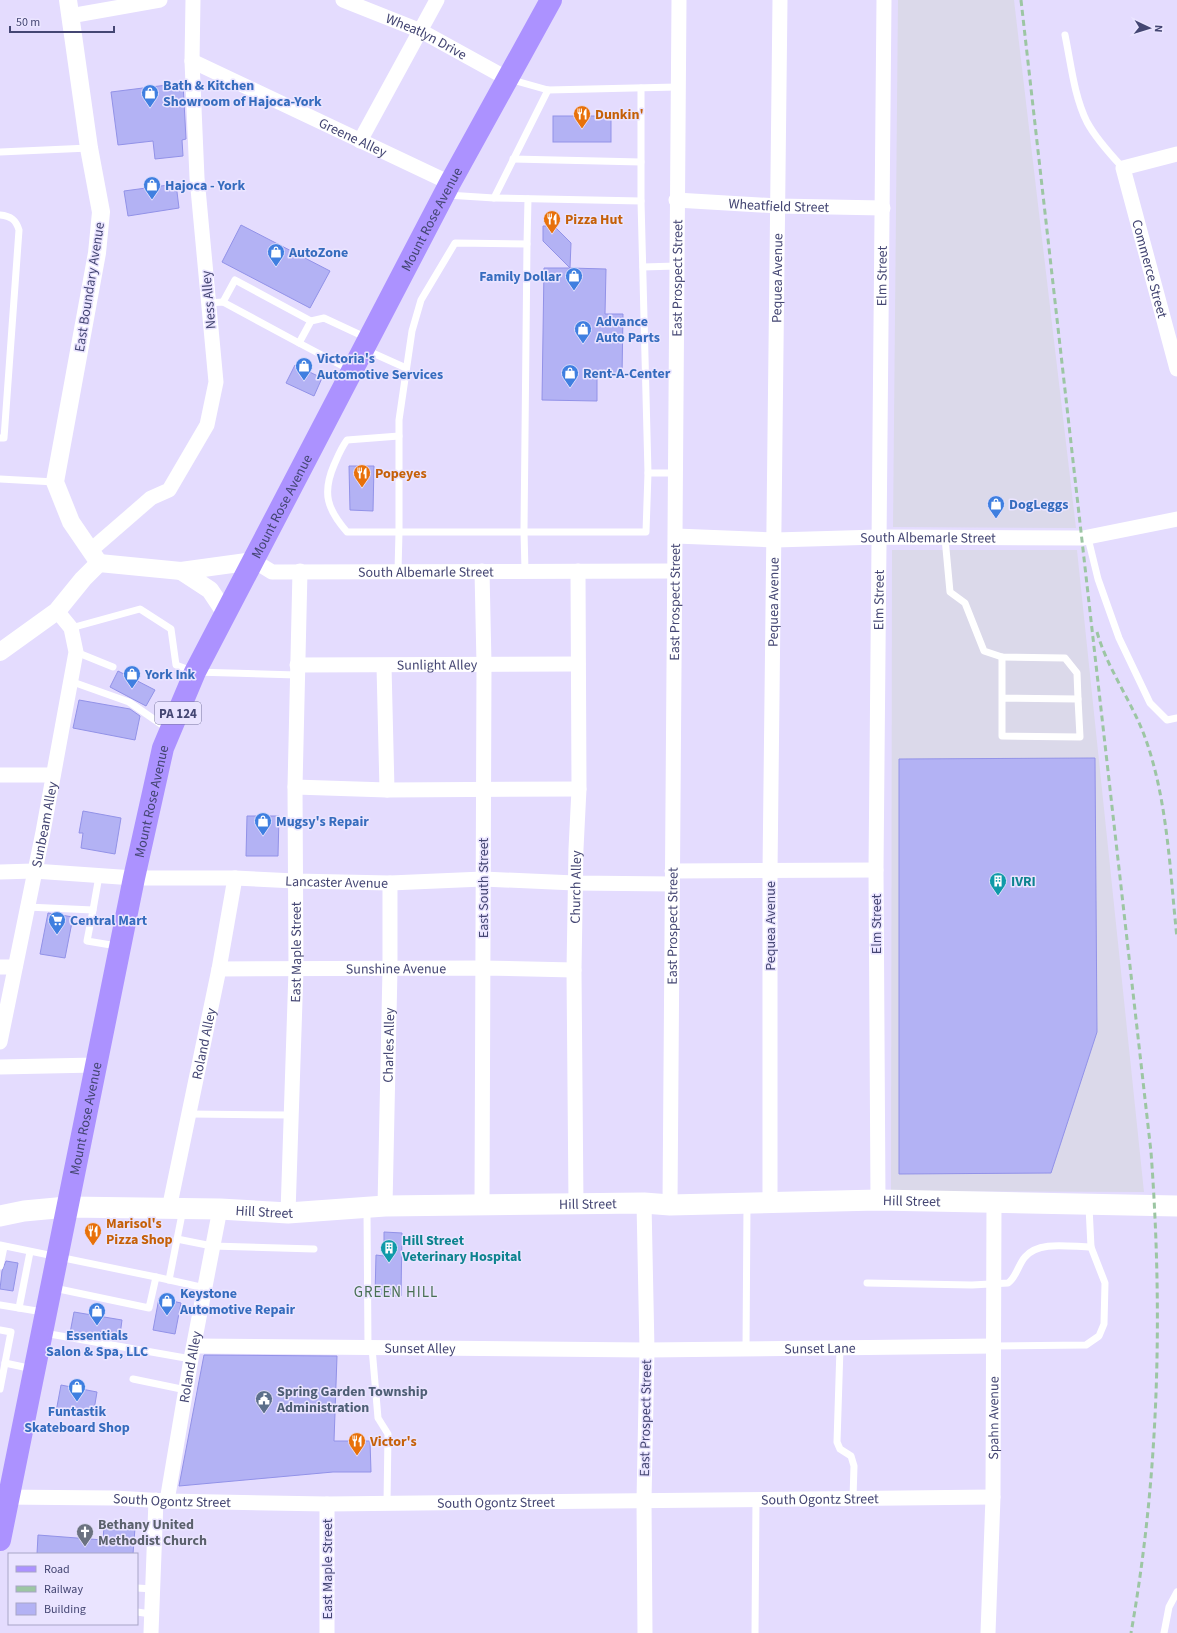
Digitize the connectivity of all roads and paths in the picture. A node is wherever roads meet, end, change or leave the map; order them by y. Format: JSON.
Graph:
{"nodes":[{"id":1,"x":160,"y":0,"type":"edge"},
{"id":2,"x":193,"y":0,"type":"edge"},
{"id":3,"x":343,"y":0,"type":"edge"},
{"id":4,"x":437,"y":0,"type":"edge"},
{"id":5,"x":551,"y":0,"type":"edge"},
{"id":6,"x":679,"y":0,"type":"edge"},
{"id":7,"x":780,"y":0,"type":"edge"},
{"id":8,"x":884,"y":0,"type":"edge"},
{"id":9,"x":108,"y":5,"type":"edge"},
{"id":10,"x":69,"y":8,"type":"edge"},
{"id":11,"x":421,"y":30,"type":"junction"},
{"id":12,"x":1065,"y":35,"type":"dead end"},
{"id":13,"x":192,"y":61,"type":"junction"},
{"id":14,"x":508,"y":79,"type":"junction"},
{"id":15,"x":677,"y":87,"type":"junction"},
{"id":16,"x":642,"y":88,"type":"junction"},
{"id":17,"x":548,"y":90,"type":"junction"},
{"id":18,"x":360,"y":141,"type":"junction"},
{"id":19,"x":90,"y":148,"type":"junction"},
{"id":20,"x":0,"y":152,"type":"edge"},
{"id":21,"x":1177,"y":154,"type":"edge"},
{"id":22,"x":513,"y":159,"type":"junction"},
{"id":23,"x":641,"y":162,"type":"junction"},
{"id":24,"x":1123,"y":168,"type":"junction"},
{"id":25,"x":446,"y":189,"type":"junction"},
{"id":26,"x":494,"y":198,"type":"junction"},
{"id":27,"x":528,"y":199,"type":"junction"},
{"id":28,"x":676,"y":200,"type":"junction"},
{"id":29,"x":641,"y":202,"type":"junction"},
{"id":30,"x":778,"y":206,"type":"junction"},
{"id":31,"x":883,"y":208,"type":"junction"},
{"id":32,"x":0,"y":215,"type":"edge"},
{"id":33,"x":527,"y":244,"type":"junction"},
{"id":34,"x":676,"y":266,"type":"junction"},
{"id":35,"x":643,"y":267,"type":"junction"},
{"id":36,"x":223,"y":302,"type":"junction"},
{"id":37,"x":208,"y":303,"type":"junction"},
{"id":38,"x":311,"y":321,"type":"junction"},
{"id":39,"x":1173,"y":339,"type":"edge"},
{"id":40,"x":299,"y":343,"type":"junction"},
{"id":41,"x":366,"y":344,"type":"junction"},
{"id":42,"x":406,"y":368,"type":"junction"},
{"id":43,"x":1177,"y":368,"type":"edge"},
{"id":44,"x":352,"y":371,"type":"junction"},
{"id":45,"x":399,"y":436,"type":"junction"},
{"id":46,"x":0,"y":438,"type":"edge"},
{"id":47,"x":648,"y":473,"type":"junction"},
{"id":48,"x":676,"y":473,"type":"junction"},
{"id":49,"x":0,"y":479,"type":"edge"},
{"id":50,"x":55,"y":482,"type":"junction"},
{"id":51,"x":1177,"y":519,"type":"edge"},
{"id":52,"x":524,"y":531,"type":"junction"},
{"id":53,"x":399,"y":532,"type":"junction"},
{"id":54,"x":676,"y":536,"type":"junction"},
{"id":55,"x":879,"y":537,"type":"junction"},
{"id":56,"x":946,"y":538,"type":"junction"},
{"id":57,"x":1088,"y":538,"type":"junction"},
{"id":58,"x":775,"y":540,"type":"junction"},
{"id":59,"x":95,"y":557,"type":"junction"},
{"id":60,"x":254,"y":561,"type":"junction"},
{"id":61,"x":578,"y":570,"type":"junction"},
{"id":62,"x":181,"y":571,"type":"junction"},
{"id":63,"x":398,"y":571,"type":"junction"},
{"id":64,"x":482,"y":571,"type":"junction"},
{"id":65,"x":525,"y":571,"type":"junction"},
{"id":66,"x":674,"y":571,"type":"junction"},
{"id":67,"x":300,"y":572,"type":"junction"},
{"id":68,"x":57,"y":611,"type":"junction"},
{"id":69,"x":226,"y":614,"type":"junction"},
{"id":70,"x":71,"y":628,"type":"junction"},
{"id":71,"x":0,"y":652,"type":"edge"},
{"id":72,"x":76,"y":652,"type":"junction"},
{"id":73,"x":1002,"y":657,"type":"junction"},
{"id":74,"x":484,"y":664,"type":"junction"},
{"id":75,"x":578,"y":664,"type":"junction"},
{"id":76,"x":384,"y":666,"type":"junction"},
{"id":77,"x":113,"y":667,"type":"dead end"},
{"id":78,"x":297,"y":670,"type":"junction"},
{"id":79,"x":195,"y":672,"type":"junction"},
{"id":80,"x":70,"y":681,"type":"junction"},
{"id":81,"x":1002,"y":698,"type":"junction"},
{"id":82,"x":1078,"y":699,"type":"junction"},
{"id":83,"x":1177,"y":718,"type":"edge"},
{"id":84,"x":170,"y":731,"type":"junction"},
{"id":85,"x":0,"y":775,"type":"edge"},
{"id":86,"x":53,"y":775,"type":"junction"},
{"id":87,"x":295,"y":787,"type":"junction"},
{"id":88,"x":483,"y":788,"type":"junction"},
{"id":89,"x":579,"y":789,"type":"junction"},
{"id":90,"x":387,"y":790,"type":"junction"},
{"id":91,"x":876,"y":870,"type":"junction"},
{"id":92,"x":34,"y":871,"type":"junction"},
{"id":93,"x":770,"y":871,"type":"junction"},
{"id":94,"x":0,"y":872,"type":"edge"},
{"id":95,"x":99,"y":876,"type":"junction"},
{"id":96,"x":672,"y":877,"type":"junction"},
{"id":97,"x":134,"y":878,"type":"junction"},
{"id":98,"x":234,"y":878,"type":"junction"},
{"id":99,"x":483,"y":879,"type":"junction"},
{"id":100,"x":295,"y":881,"type":"junction"},
{"id":101,"x":390,"y":883,"type":"junction"},
{"id":102,"x":575,"y":883,"type":"junction"},
{"id":103,"x":27,"y":907,"type":"junction"},
{"id":104,"x":93,"y":910,"type":"junction"},
{"id":105,"x":120,"y":947,"type":"junction"},
{"id":106,"x":0,"y":967,"type":"edge"},
{"id":107,"x":15,"y":967,"type":"junction"},
{"id":108,"x":482,"y":968,"type":"junction"},
{"id":109,"x":219,"y":969,"type":"junction"},
{"id":110,"x":390,"y":969,"type":"junction"},
{"id":111,"x":296,"y":970,"type":"junction"},
{"id":112,"x":574,"y":970,"type":"junction"},
{"id":113,"x":0,"y":1042,"type":"edge"},
{"id":114,"x":96,"y":1065,"type":"junction"},
{"id":115,"x":0,"y":1067,"type":"edge"},
{"id":116,"x":188,"y":1114,"type":"junction"},
{"id":117,"x":291,"y":1115,"type":"junction"},
{"id":118,"x":878,"y":1200,"type":"junction"},
{"id":119,"x":644,"y":1203,"type":"junction"},
{"id":120,"x":770,"y":1203,"type":"junction"},
{"id":121,"x":994,"y":1203,"type":"junction"},
{"id":122,"x":482,"y":1204,"type":"junction"},
{"id":123,"x":576,"y":1204,"type":"junction"},
{"id":124,"x":747,"y":1204,"type":"junction"},
{"id":125,"x":670,"y":1205,"type":"junction"},
{"id":126,"x":1089,"y":1205,"type":"junction"},
{"id":127,"x":1177,"y":1206,"type":"edge"},
{"id":128,"x":67,"y":1207,"type":"junction"},
{"id":129,"x":376,"y":1207,"type":"junction"},
{"id":130,"x":176,"y":1209,"type":"junction"},
{"id":131,"x":220,"y":1209,"type":"junction"},
{"id":132,"x":288,"y":1213,"type":"junction"},
{"id":133,"x":0,"y":1216,"type":"edge"},
{"id":134,"x":177,"y":1239,"type":"junction"},
{"id":135,"x":2,"y":1246,"type":"edge"},
{"id":136,"x":212,"y":1246,"type":"junction"},
{"id":137,"x":1091,"y":1247,"type":"junction"},
{"id":138,"x":314,"y":1249,"type":"dead end"},
{"id":139,"x":30,"y":1252,"type":"junction"},
{"id":140,"x":56,"y":1257,"type":"junction"},
{"id":141,"x":0,"y":1266,"type":"edge"},
{"id":142,"x":156,"y":1277,"type":"junction"},
{"id":143,"x":169,"y":1280,"type":"junction"},
{"id":144,"x":867,"y":1283,"type":"dead end"},
{"id":145,"x":994,"y":1284,"type":"junction"},
{"id":146,"x":50,"y":1287,"type":"junction"},
{"id":147,"x":205,"y":1288,"type":"junction"},
{"id":148,"x":0,"y":1305,"type":"edge"},
{"id":149,"x":19,"y":1308,"type":"junction"},
{"id":150,"x":44,"y":1323,"type":"junction"},
{"id":151,"x":0,"y":1330,"type":"edge"},
{"id":152,"x":994,"y":1346,"type":"junction"},
{"id":153,"x":370,"y":1348,"type":"junction"},
{"id":154,"x":840,"y":1348,"type":"junction"},
{"id":155,"x":746,"y":1349,"type":"junction"},
{"id":156,"x":647,"y":1350,"type":"junction"},
{"id":157,"x":193,"y":1352,"type":"junction"},
{"id":158,"x":5,"y":1363,"type":"junction"},
{"id":159,"x":35,"y":1369,"type":"junction"},
{"id":160,"x":133,"y":1379,"type":"dead end"},
{"id":161,"x":0,"y":1388,"type":"edge"},
{"id":162,"x":186,"y":1390,"type":"junction"},
{"id":163,"x":993,"y":1497,"type":"junction"},
{"id":164,"x":4,"y":1498,"type":"edge"},
{"id":165,"x":853,"y":1498,"type":"junction"},
{"id":166,"x":756,"y":1499,"type":"junction"},
{"id":167,"x":162,"y":1500,"type":"junction"},
{"id":168,"x":644,"y":1500,"type":"junction"},
{"id":169,"x":387,"y":1503,"type":"junction"},
{"id":170,"x":328,"y":1504,"type":"junction"},
{"id":171,"x":0,"y":1540,"type":"edge"},
{"id":172,"x":138,"y":1588,"type":"edge"},
{"id":173,"x":153,"y":1589,"type":"junction"},
{"id":174,"x":1177,"y":1592,"type":"edge"},
{"id":175,"x":144,"y":1613,"type":"edge"},
{"id":176,"x":151,"y":1633,"type":"edge"},
{"id":177,"x":327,"y":1633,"type":"edge"},
{"id":178,"x":645,"y":1633,"type":"edge"},
{"id":179,"x":755,"y":1633,"type":"edge"},
{"id":180,"x":988,"y":1633,"type":"edge"},
{"id":181,"x":1164,"y":1633,"type":"edge"}],
"edges":[{"from":1,"to":9,"type":"street"},
{"from":2,"to":13,"type":"street","name":"Ness Alley"},
{"from":3,"to":11,"type":"street","name":"Wheatlyn Drive"},
{"from":4,"to":11,"type":"street"},
{"from":5,"to":14,"type":"main road","name":"Mount Rose Avenue","number":"PA 124"},
{"from":6,"to":15,"type":"street","name":"East Prospect Street"},
{"from":7,"to":30,"type":"street","name":"Pequea Avenue"},
{"from":8,"to":31,"type":"street","name":"Elm Street"},
{"from":9,"to":10,"type":"street"},
{"from":10,"to":19,"type":"street","name":"East Boundary Avenue"},
{"from":11,"to":14,"type":"street","name":"Wheatlyn Drive"},
{"from":11,"to":18,"type":"street"},
{"from":12,"to":24,"type":"lane"},
{"from":13,"to":18,"type":"street","name":"Greene Alley"},
{"from":13,"to":37,"type":"street","name":"Ness Alley"},
{"from":14,"to":17,"type":"lane"},
{"from":14,"to":25,"type":"main road","name":"Mount Rose Avenue","number":"PA 124"},
{"from":15,"to":16,"type":"lane"},
{"from":15,"to":28,"type":"street","name":"East Prospect Street"},
{"from":16,"to":17,"type":"lane"},
{"from":16,"to":23,"type":"lane"},
{"from":17,"to":22,"type":"lane"},
{"from":18,"to":25,"type":"street","name":"Greene Alley"},
{"from":19,"to":20,"type":"lane"},
{"from":19,"to":50,"type":"street","name":"East Boundary Avenue"},
{"from":21,"to":24,"type":"street"},
{"from":22,"to":23,"type":"lane"},
{"from":22,"to":26,"type":"lane"},
{"from":23,"to":29,"type":"lane"},
{"from":24,"to":39,"type":"street","name":"Commerce Street"},
{"from":25,"to":26,"type":"lane"},
{"from":25,"to":41,"type":"main road","name":"Mount Rose Avenue","number":"PA 124"},
{"from":26,"to":27,"type":"lane"},
{"from":27,"to":29,"type":"lane"},
{"from":27,"to":33,"type":"lane"},
{"from":28,"to":30,"type":"street","name":"Wheatfield Street"},
{"from":28,"to":34,"type":"street","name":"East Prospect Street"},
{"from":29,"to":35,"type":"lane"},
{"from":30,"to":31,"type":"street","name":"Wheatfield Street"},
{"from":30,"to":58,"type":"street","name":"Pequea Avenue"},
{"from":31,"to":55,"type":"street","name":"Elm Street"},
{"from":32,"to":46,"type":"lane"},
{"from":33,"to":42,"type":"lane"},
{"from":33,"to":52,"type":"lane"},
{"from":34,"to":35,"type":"lane"},
{"from":34,"to":48,"type":"street","name":"East Prospect Street"},
{"from":35,"to":47,"type":"lane"},
{"from":36,"to":37,"type":"lane"},
{"from":36,"to":38,"type":"lane"},
{"from":36,"to":40,"type":"lane"},
{"from":37,"to":59,"type":"street","name":"Ness Alley"},
{"from":38,"to":40,"type":"lane"},
{"from":38,"to":41,"type":"lane"},
{"from":39,"to":43,"type":"street","name":"Commerce Street"},
{"from":40,"to":44,"type":"lane"},
{"from":41,"to":42,"type":"lane"},
{"from":41,"to":44,"type":"main road","name":"Mount Rose Avenue","number":"PA 124"},
{"from":42,"to":45,"type":"lane"},
{"from":44,"to":60,"type":"main road","name":"Mount Rose Avenue","number":"PA 124"},
{"from":45,"to":53,"type":"lane"},
{"from":45,"to":53,"type":"lane"},
{"from":47,"to":48,"type":"lane"},
{"from":47,"to":52,"type":"lane"},
{"from":48,"to":54,"type":"street","name":"East Prospect Street"},
{"from":49,"to":50,"type":"lane"},
{"from":50,"to":59,"type":"street"},
{"from":51,"to":57,"type":"street","name":"South Albemarle Street"},
{"from":52,"to":53,"type":"lane"},
{"from":52,"to":65,"type":"lane"},
{"from":53,"to":63,"type":"lane"},
{"from":54,"to":58,"type":"street","name":"South Albemarle Street"},
{"from":54,"to":66,"type":"street","name":"East Prospect Street"},
{"from":55,"to":56,"type":"street","name":"South Albemarle Street"},
{"from":55,"to":58,"type":"street","name":"South Albemarle Street"},
{"from":55,"to":91,"type":"street","name":"Elm Street"},
{"from":56,"to":57,"type":"street","name":"South Albemarle Street"},
{"from":56,"to":73,"type":"lane"},
{"from":57,"to":83,"type":"lane"},
{"from":58,"to":93,"type":"street","name":"Pequea Avenue"},
{"from":59,"to":62,"type":"street"},
{"from":59,"to":68,"type":"street"},
{"from":60,"to":62,"type":"street"},
{"from":60,"to":67,"type":"street","name":"South Albemarle Street"},
{"from":60,"to":69,"type":"main road","name":"Mount Rose Avenue","number":"PA 124"},
{"from":61,"to":65,"type":"street","name":"South Albemarle Street"},
{"from":61,"to":66,"type":"street","name":"South Albemarle Street"},
{"from":61,"to":75,"type":"street","name":"Church Alley"},
{"from":62,"to":69,"type":"street"},
{"from":63,"to":64,"type":"street","name":"South Albemarle Street"},
{"from":63,"to":67,"type":"street","name":"South Albemarle Street"},
{"from":64,"to":65,"type":"street","name":"South Albemarle Street"},
{"from":64,"to":74,"type":"street","name":"East South Street"},
{"from":66,"to":96,"type":"street","name":"East Prospect Street"},
{"from":67,"to":78,"type":"street","name":"East Maple Street"},
{"from":68,"to":70,"type":"street","name":"Sunbeam Alley"},
{"from":68,"to":71,"type":"street"},
{"from":69,"to":79,"type":"main road","name":"Mount Rose Avenue","number":"PA 124"},
{"from":70,"to":72,"type":"street","name":"Sunbeam Alley"},
{"from":70,"to":79,"type":"lane"},
{"from":72,"to":77,"type":"lane"},
{"from":72,"to":80,"type":"street","name":"Sunbeam Alley"},
{"from":73,"to":81,"type":"lane"},
{"from":73,"to":82,"type":"lane"},
{"from":74,"to":75,"type":"street","name":"Sunlight Alley"},
{"from":74,"to":76,"type":"street","name":"Sunlight Alley"},
{"from":74,"to":88,"type":"street","name":"East South Street"},
{"from":75,"to":89,"type":"street","name":"Church Alley"},
{"from":76,"to":78,"type":"street","name":"Sunlight Alley"},
{"from":76,"to":90,"type":"street"},
{"from":78,"to":79,"type":"lane"},
{"from":78,"to":87,"type":"street","name":"East Maple Street"},
{"from":79,"to":84,"type":"main road","name":"Mount Rose Avenue","number":"PA 124"},
{"from":80,"to":84,"type":"lane"},
{"from":80,"to":86,"type":"street","name":"Sunbeam Alley"},
{"from":81,"to":82,"type":"lane"},
{"from":81,"to":82,"type":"lane"},
{"from":84,"to":97,"type":"main road","name":"Mount Rose Avenue","number":"PA 124"},
{"from":85,"to":86,"type":"street"},
{"from":86,"to":92,"type":"street","name":"Sunbeam Alley"},
{"from":87,"to":90,"type":"street"},
{"from":87,"to":100,"type":"street","name":"East Maple Street"},
{"from":88,"to":89,"type":"street"},
{"from":88,"to":90,"type":"street"},
{"from":88,"to":99,"type":"street","name":"East South Street"},
{"from":89,"to":102,"type":"street","name":"Church Alley"},
{"from":91,"to":93,"type":"street","name":"Lancaster Avenue"},
{"from":91,"to":118,"type":"street","name":"Elm Street"},
{"from":92,"to":94,"type":"street","name":"Lancaster Avenue"},
{"from":92,"to":95,"type":"street","name":"Lancaster Avenue"},
{"from":92,"to":103,"type":"street","name":"Sunbeam Alley"},
{"from":93,"to":96,"type":"street","name":"Lancaster Avenue"},
{"from":93,"to":120,"type":"street","name":"Pequea Avenue"},
{"from":95,"to":97,"type":"street","name":"Lancaster Avenue"},
{"from":95,"to":104,"type":"lane"},
{"from":96,"to":102,"type":"street","name":"Lancaster Avenue"},
{"from":96,"to":125,"type":"street","name":"East Prospect Street"},
{"from":97,"to":98,"type":"street","name":"Lancaster Avenue"},
{"from":97,"to":105,"type":"main road","name":"Mount Rose Avenue","number":"PA 124"},
{"from":98,"to":100,"type":"street","name":"Lancaster Avenue"},
{"from":98,"to":109,"type":"street","name":"Roland Alley"},
{"from":99,"to":101,"type":"street","name":"Lancaster Avenue"},
{"from":99,"to":102,"type":"street","name":"Lancaster Avenue"},
{"from":99,"to":108,"type":"street","name":"East South Street"},
{"from":100,"to":101,"type":"street","name":"Lancaster Avenue"},
{"from":100,"to":111,"type":"street","name":"East Maple Street"},
{"from":101,"to":110,"type":"street","name":"Charles Alley"},
{"from":102,"to":112,"type":"street","name":"Church Alley"},
{"from":103,"to":104,"type":"lane"},
{"from":103,"to":107,"type":"street","name":"Sunbeam Alley"},
{"from":104,"to":105,"type":"lane"},
{"from":105,"to":114,"type":"main road","name":"Mount Rose Avenue","number":"PA 124"},
{"from":106,"to":107,"type":"street"},
{"from":107,"to":113,"type":"street","name":"Sunbeam Alley"},
{"from":108,"to":110,"type":"street","name":"Sunshine Avenue"},
{"from":108,"to":112,"type":"street","name":"Sunshine Avenue"},
{"from":108,"to":122,"type":"street","name":"East South Street"},
{"from":109,"to":111,"type":"street","name":"Sunshine Avenue"},
{"from":109,"to":116,"type":"street","name":"Roland Alley"},
{"from":110,"to":111,"type":"street","name":"Sunshine Avenue"},
{"from":110,"to":129,"type":"street","name":"Charles Alley"},
{"from":111,"to":117,"type":"street","name":"East Maple Street"},
{"from":112,"to":123,"type":"street","name":"Church Alley"},
{"from":114,"to":115,"type":"street"},
{"from":114,"to":128,"type":"main road","name":"Mount Rose Avenue","number":"PA 124"},
{"from":116,"to":117,"type":"lane"},
{"from":116,"to":130,"type":"street","name":"Roland Alley"},
{"from":117,"to":132,"type":"street","name":"East Maple Street"},
{"from":118,"to":120,"type":"main road","name":"Hill Street"},
{"from":118,"to":121,"type":"main road","name":"Hill Street"},
{"from":119,"to":123,"type":"main road","name":"Hill Street"},
{"from":119,"to":125,"type":"main road","name":"Hill Street"},
{"from":119,"to":156,"type":"street","name":"East Prospect Street"},
{"from":120,"to":124,"type":"main road","name":"Hill Street"},
{"from":121,"to":126,"type":"main road","name":"Hill Street"},
{"from":121,"to":145,"type":"street","name":"Spahn Avenue"},
{"from":122,"to":123,"type":"main road","name":"Hill Street"},
{"from":122,"to":129,"type":"main road","name":"Hill Street"},
{"from":124,"to":125,"type":"main road","name":"Hill Street"},
{"from":124,"to":155,"type":"lane"},
{"from":126,"to":127,"type":"main road","name":"Hill Street"},
{"from":126,"to":137,"type":"lane"},
{"from":128,"to":130,"type":"main road","name":"Hill Street"},
{"from":128,"to":133,"type":"main road","name":"Hill Street"},
{"from":128,"to":140,"type":"main road","name":"Mount Rose Avenue","number":"PA 124"},
{"from":129,"to":132,"type":"main road","name":"Hill Street"},
{"from":129,"to":153,"type":"lane"},
{"from":130,"to":131,"type":"main road","name":"Hill Street"},
{"from":130,"to":134,"type":"lane"},
{"from":131,"to":132,"type":"main road","name":"Hill Street"},
{"from":131,"to":136,"type":"street","name":"Roland Alley"},
{"from":134,"to":136,"type":"lane"},
{"from":134,"to":143,"type":"lane"},
{"from":135,"to":139,"type":"lane"},
{"from":135,"to":141,"type":"lane"},
{"from":136,"to":138,"type":"lane"},
{"from":136,"to":147,"type":"street","name":"Roland Alley"},
{"from":137,"to":145,"type":"lane"},
{"from":137,"to":152,"type":"lane"},
{"from":139,"to":140,"type":"lane"},
{"from":139,"to":149,"type":"lane"},
{"from":140,"to":142,"type":"lane"},
{"from":140,"to":146,"type":"main road","name":"Mount Rose Avenue","number":"PA 124"},
{"from":142,"to":143,"type":"lane"},
{"from":142,"to":146,"type":"lane"},
{"from":143,"to":147,"type":"lane"},
{"from":144,"to":145,"type":"lane"},
{"from":145,"to":152,"type":"street","name":"Spahn Avenue"},
{"from":146,"to":150,"type":"main road","name":"Mount Rose Avenue","number":"PA 124"},
{"from":147,"to":157,"type":"street","name":"Roland Alley"},
{"from":148,"to":149,"type":"lane"},
{"from":149,"to":150,"type":"lane"},
{"from":150,"to":157,"type":"lane"},
{"from":150,"to":159,"type":"main road","name":"Mount Rose Avenue","number":"PA 124"},
{"from":151,"to":158,"type":"lane"},
{"from":152,"to":154,"type":"street","name":"Sunset Lane"},
{"from":152,"to":163,"type":"street","name":"Spahn Avenue"},
{"from":153,"to":156,"type":"street","name":"Sunset Alley"},
{"from":153,"to":157,"type":"street","name":"Sunset Alley"},
{"from":153,"to":169,"type":"lane"},
{"from":154,"to":155,"type":"street","name":"Sunset Lane"},
{"from":154,"to":165,"type":"lane"},
{"from":155,"to":156,"type":"street","name":"Sunset Lane"},
{"from":156,"to":168,"type":"street","name":"East Prospect Street"},
{"from":157,"to":162,"type":"street","name":"Roland Alley"},
{"from":158,"to":159,"type":"lane"},
{"from":158,"to":161,"type":"lane"},
{"from":159,"to":164,"type":"main road","name":"Mount Rose Avenue","number":"PA 124"},
{"from":160,"to":162,"type":"lane"},
{"from":162,"to":167,"type":"street","name":"Roland Alley"},
{"from":163,"to":165,"type":"street","name":"South Ogontz Street"},
{"from":163,"to":180,"type":"street","name":"Spahn Avenue"},
{"from":164,"to":167,"type":"street","name":"South Ogontz Street"},
{"from":164,"to":171,"type":"main road","name":"Mount Rose Avenue","number":"PA 124"},
{"from":165,"to":166,"type":"street","name":"South Ogontz Street"},
{"from":166,"to":168,"type":"street","name":"South Ogontz Street"},
{"from":166,"to":179,"type":"lane"},
{"from":167,"to":170,"type":"street","name":"South Ogontz Street"},
{"from":167,"to":173,"type":"street","name":"Roland Alley"},
{"from":168,"to":169,"type":"street","name":"South Ogontz Street"},
{"from":168,"to":178,"type":"street","name":"East Prospect Street"},
{"from":169,"to":170,"type":"street","name":"South Ogontz Street"},
{"from":170,"to":177,"type":"street","name":"East Maple Street"},
{"from":172,"to":173,"type":"lane"},
{"from":173,"to":175,"type":"street","name":"Roland Alley"},
{"from":174,"to":181,"type":"lane"},
{"from":175,"to":176,"type":"street","name":"Roland Alley"}]}
